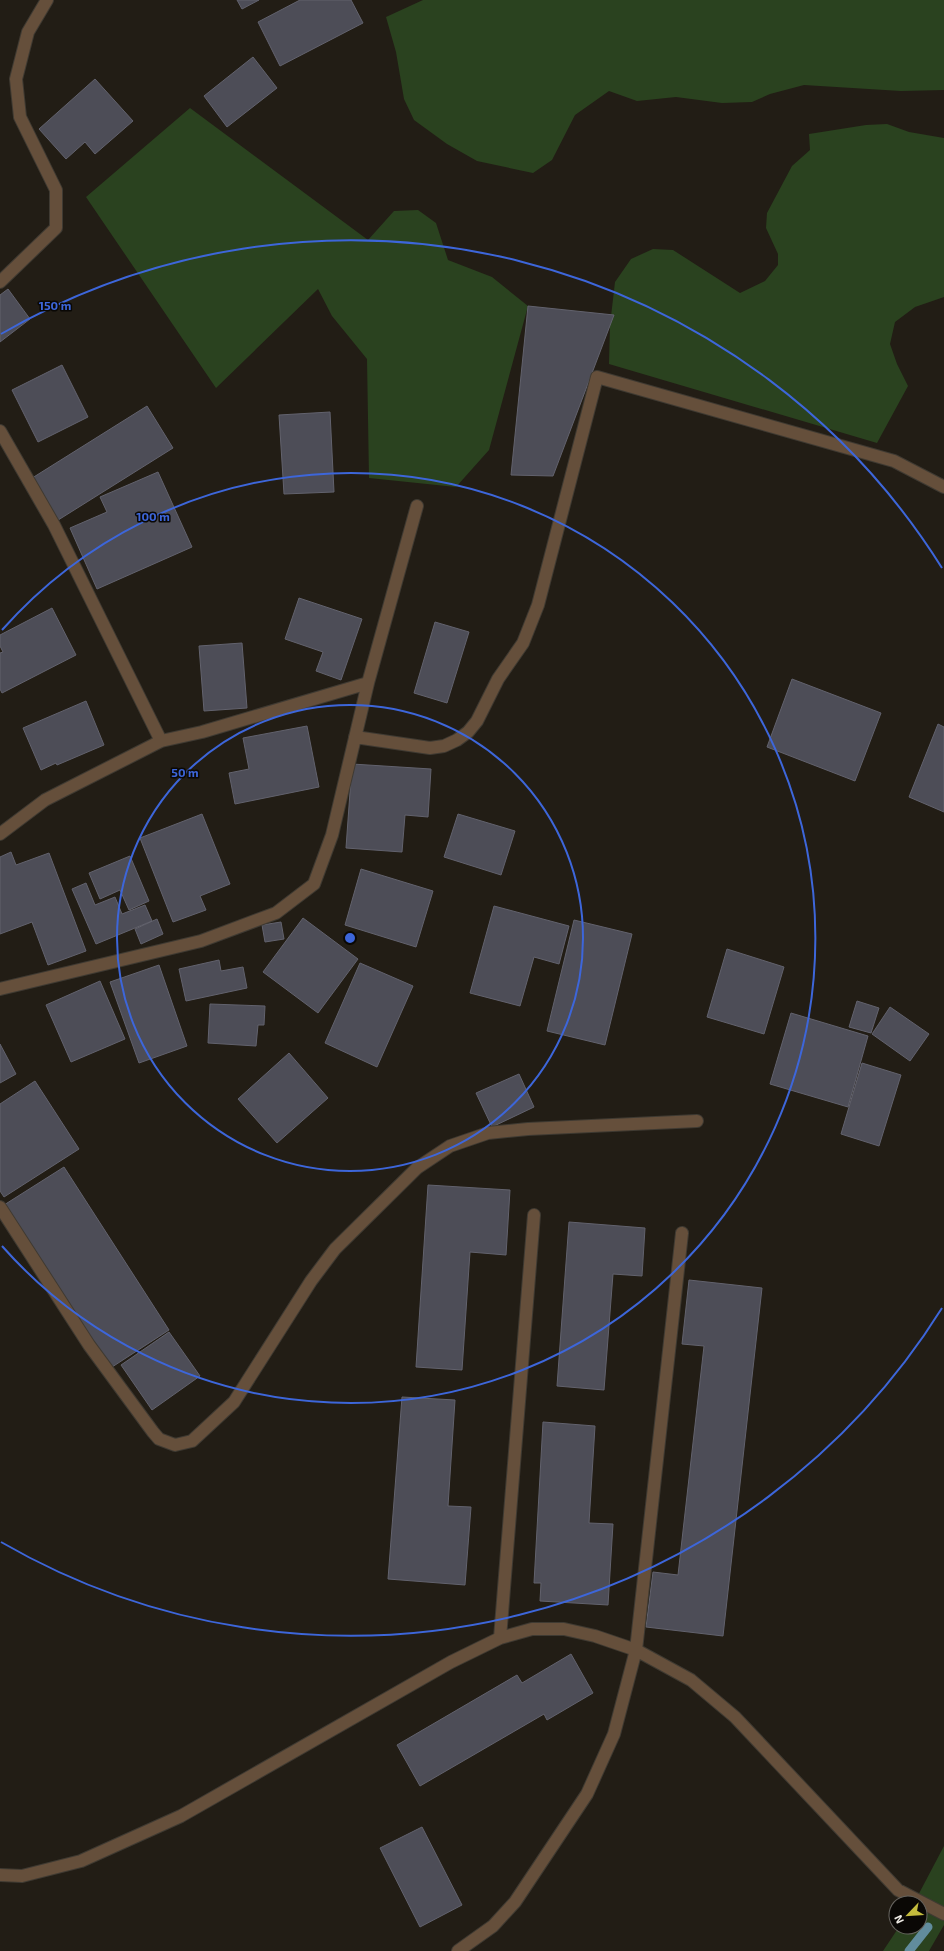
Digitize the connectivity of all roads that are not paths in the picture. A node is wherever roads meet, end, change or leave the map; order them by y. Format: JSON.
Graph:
{"nodes":[{"id":1,"x":48,"y":0,"type":"edge"},
{"id":2,"x":0,"y":282,"type":"edge"},
{"id":3,"x":0,"y":431,"type":"edge"},
{"id":4,"x":944,"y":487,"type":"edge"},
{"id":5,"x":417,"y":506,"type":"dead end"},
{"id":6,"x":368,"y":683,"type":"junction"},
{"id":7,"x":355,"y":737,"type":"junction"},
{"id":8,"x":161,"y":741,"type":"junction"},
{"id":9,"x":0,"y":834,"type":"edge"},
{"id":10,"x":0,"y":989,"type":"edge"},
{"id":11,"x":697,"y":1121,"type":"dead end"},
{"id":12,"x":0,"y":1207,"type":"edge"},
{"id":13,"x":534,"y":1215,"type":"dead end"},
{"id":14,"x":682,"y":1233,"type":"dead end"},
{"id":15,"x":500,"y":1638,"type":"junction"},
{"id":16,"x":636,"y":1650,"type":"junction"},
{"id":17,"x":0,"y":1875,"type":"edge"},
{"id":18,"x":944,"y":1914,"type":"edge"},
{"id":19,"x":458,"y":1951,"type":"edge"}],
"edges":[{"from":1,"to":2,"type":"street"},
{"from":3,"to":8,"type":"street"},
{"from":4,"to":7,"type":"street"},
{"from":5,"to":6,"type":"street"},
{"from":6,"to":7,"type":"street"},
{"from":6,"to":8,"type":"street"},
{"from":7,"to":10,"type":"street"},
{"from":8,"to":9,"type":"street"},
{"from":11,"to":12,"type":"street"},
{"from":13,"to":15,"type":"street"},
{"from":14,"to":16,"type":"street"},
{"from":15,"to":16,"type":"street"},
{"from":15,"to":17,"type":"street"},
{"from":16,"to":18,"type":"street"},
{"from":16,"to":19,"type":"street"}]}
